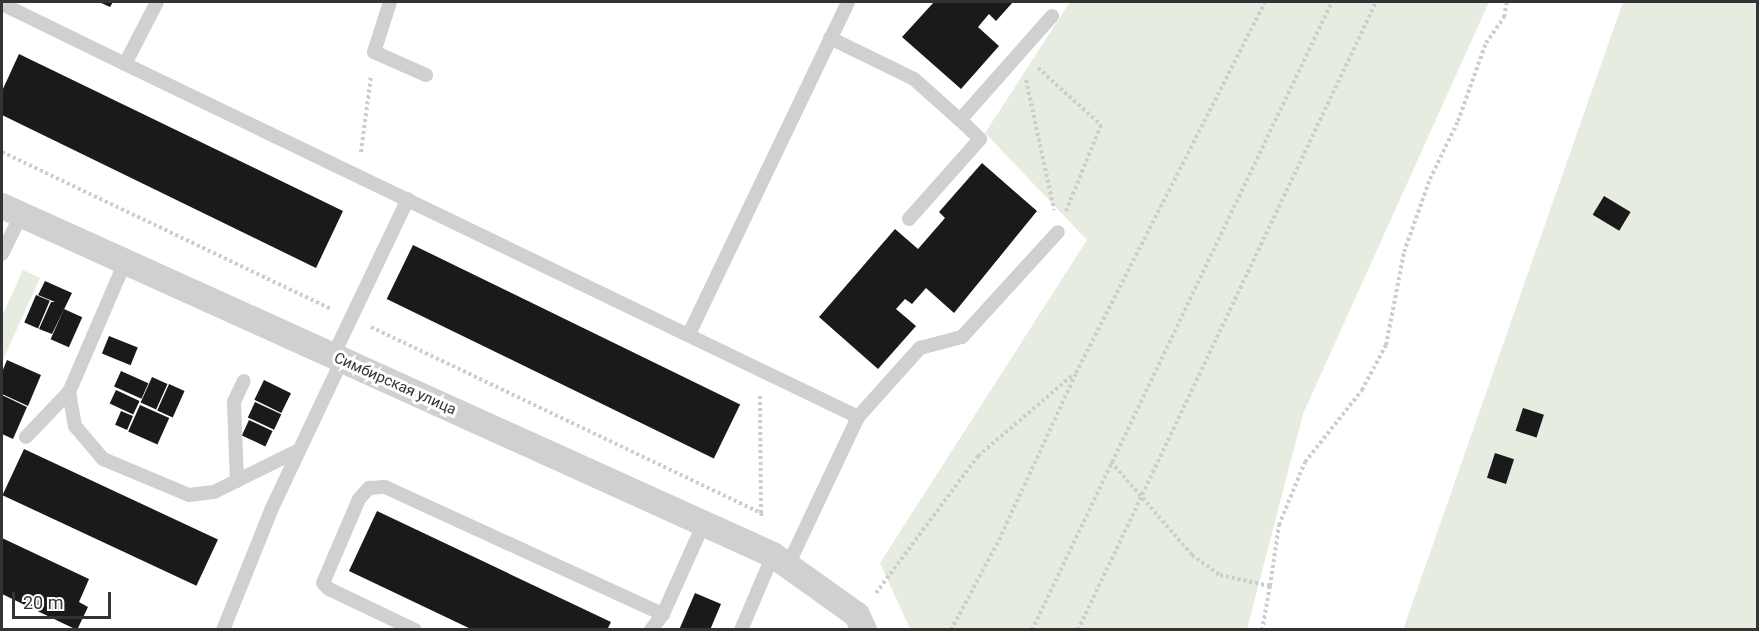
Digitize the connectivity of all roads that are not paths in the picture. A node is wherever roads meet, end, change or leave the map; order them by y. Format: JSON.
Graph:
{"nodes":[{"id":1,"x":157,"y":2,"type":"edge"},
{"id":2,"x":390,"y":2,"type":"edge"},
{"id":3,"x":848,"y":2,"type":"edge"},
{"id":4,"x":2,"y":4,"type":"edge"},
{"id":5,"x":1052,"y":16,"type":"dead end"},
{"id":6,"x":830,"y":38,"type":"junction"},
{"id":7,"x":125,"y":64,"type":"junction"},
{"id":8,"x":426,"y":75,"type":"dead end"},
{"id":9,"x":960,"y":120,"type":"junction"},
{"id":10,"x":408,"y":199,"type":"junction"},
{"id":11,"x":11,"y":210,"type":"edge"},
{"id":12,"x":909,"y":219,"type":"dead end"},
{"id":13,"x":1058,"y":232,"type":"road end"},
{"id":14,"x":2,"y":254,"type":"edge"},
{"id":15,"x":125,"y":262,"type":"junction"},
{"id":16,"x":689,"y":334,"type":"junction"},
{"id":17,"x":338,"y":358,"type":"junction"},
{"id":18,"x":244,"y":381,"type":"dead end"},
{"id":19,"x":69,"y":392,"type":"junction"},
{"id":20,"x":858,"y":417,"type":"junction"},
{"id":21,"x":26,"y":437,"type":"dead end"},
{"id":22,"x":299,"y":450,"type":"junction"},
{"id":23,"x":237,"y":482,"type":"junction"},
{"id":24,"x":703,"y":525,"type":"junction"},
{"id":25,"x":781,"y":559,"type":"junction"},
{"id":26,"x":663,"y":614,"type":"junction"},
{"id":27,"x":860,"y":622,"type":"edge"},
{"id":28,"x":223,"y":630,"type":"edge"},
{"id":29,"x":416,"y":630,"type":"edge"},
{"id":30,"x":651,"y":630,"type":"edge"},
{"id":31,"x":741,"y":630,"type":"edge"}],
"edges":[{"from":1,"to":7,"type":"lane"},
{"from":2,"to":8,"type":"lane"},
{"from":3,"to":6,"type":"lane"},
{"from":4,"to":7,"type":"lane"},
{"from":5,"to":9,"type":"lane"},
{"from":6,"to":9,"type":"lane"},
{"from":6,"to":16,"type":"lane"},
{"from":7,"to":10,"type":"lane"},
{"from":9,"to":12,"type":"lane"},
{"from":10,"to":16,"type":"lane"},
{"from":10,"to":17,"type":"lane"},
{"from":11,"to":14,"type":"lane"},
{"from":11,"to":15,"type":"street","name":"Симбирская улица"},
{"from":13,"to":20,"type":"lane"},
{"from":15,"to":17,"type":"street","name":"Симбирская улица"},
{"from":15,"to":19,"type":"lane"},
{"from":16,"to":20,"type":"lane"},
{"from":17,"to":22,"type":"lane"},
{"from":17,"to":24,"type":"street","name":"Симбирская улица"},
{"from":18,"to":23,"type":"lane"},
{"from":19,"to":21,"type":"lane"},
{"from":19,"to":23,"type":"lane"},
{"from":20,"to":25,"type":"lane"},
{"from":22,"to":23,"type":"lane"},
{"from":22,"to":28,"type":"lane"},
{"from":24,"to":25,"type":"street","name":"Симбирская улица"},
{"from":24,"to":26,"type":"lane"},
{"from":25,"to":27,"type":"street","name":"Симбирская улица"},
{"from":25,"to":31,"type":"lane"},
{"from":26,"to":29,"type":"lane"},
{"from":26,"to":30,"type":"lane"}]}
